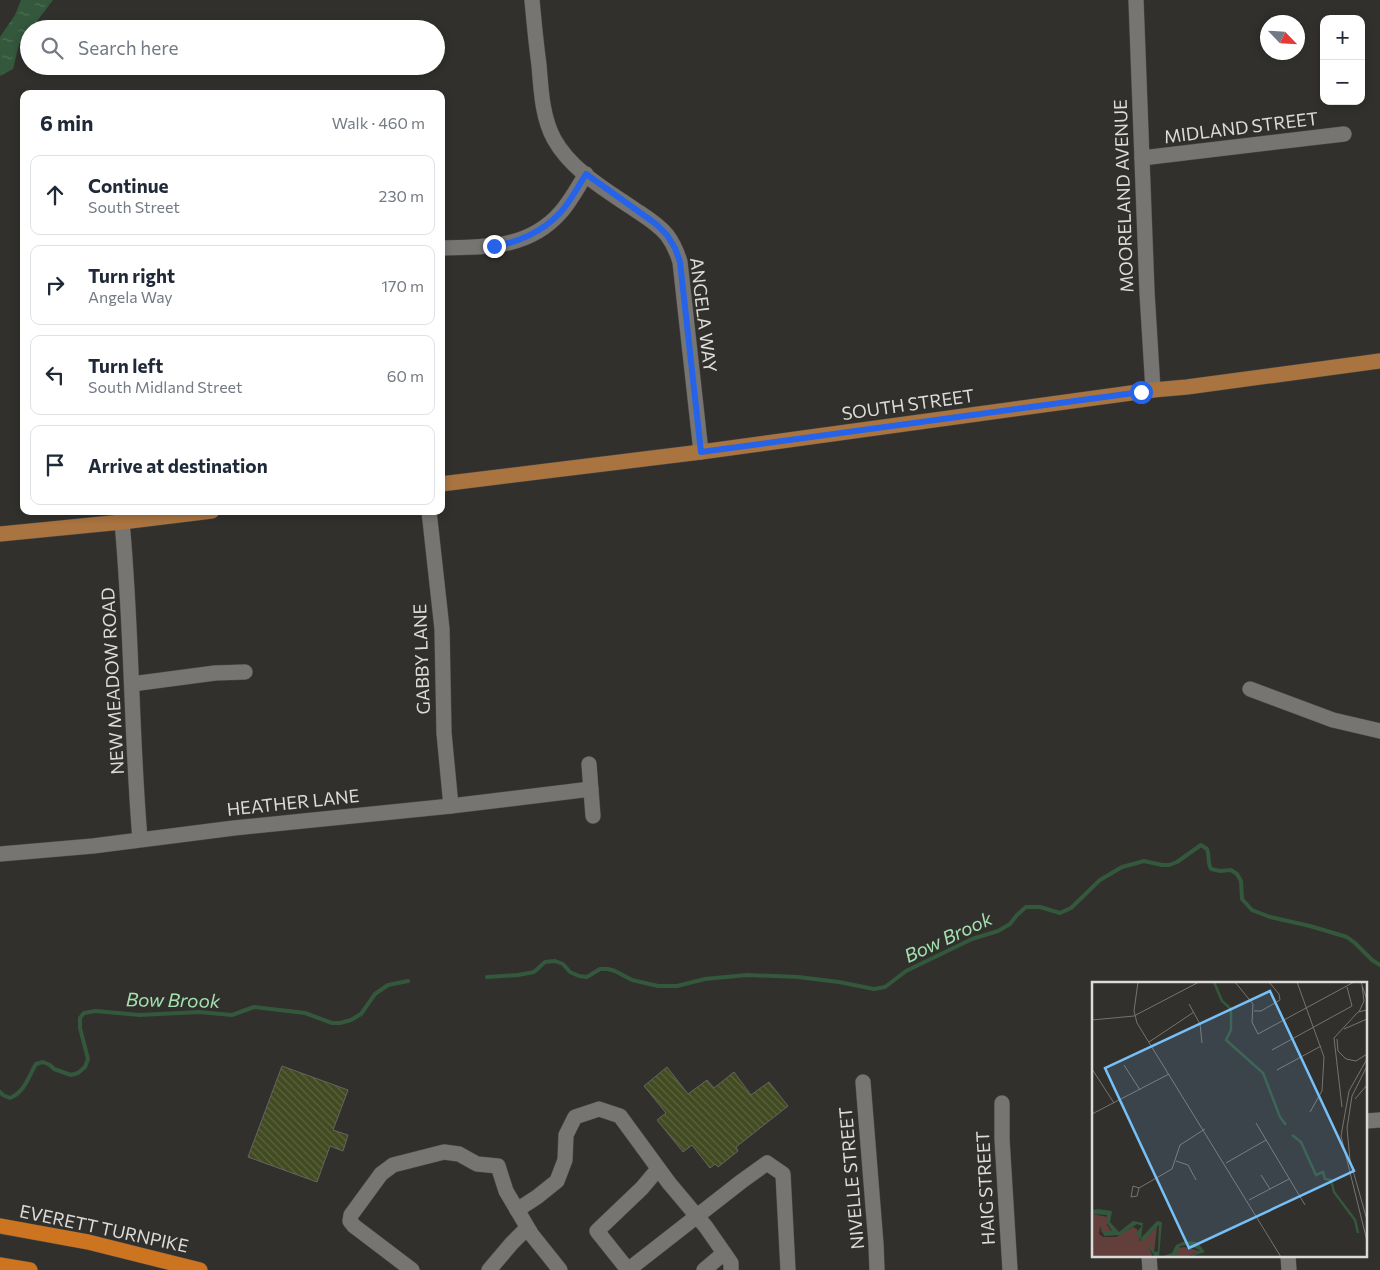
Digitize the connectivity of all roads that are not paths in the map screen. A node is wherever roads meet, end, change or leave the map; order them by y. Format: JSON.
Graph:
{"nodes":[{"id":1,"x":532,"y":0,"type":"edge"},
{"id":2,"x":1136,"y":0,"type":"edge"},
{"id":3,"x":1344,"y":134,"type":"dead end"},
{"id":4,"x":1142,"y":158,"type":"junction"},
{"id":5,"x":586,"y":174,"type":"junction"},
{"id":6,"x":445,"y":248,"type":"edge"},
{"id":7,"x":1380,"y":362,"type":"edge"},
{"id":8,"x":1153,"y":390,"type":"junction"},
{"id":9,"x":701,"y":452,"type":"junction"},
{"id":10,"x":445,"y":484,"type":"edge"},
{"id":11,"x":179,"y":515,"type":"edge"},
{"id":12,"x":429,"y":515,"type":"edge"},
{"id":13,"x":122,"y":522,"type":"junction"},
{"id":14,"x":0,"y":534,"type":"edge"},
{"id":15,"x":245,"y":672,"type":"dead end"},
{"id":16,"x":132,"y":684,"type":"junction"},
{"id":17,"x":1250,"y":688,"type":"dead end"},
{"id":18,"x":1380,"y":731,"type":"edge"},
{"id":19,"x":589,"y":764,"type":"dead end"},
{"id":20,"x":591,"y":789,"type":"junction"},
{"id":21,"x":451,"y":806,"type":"junction"},
{"id":22,"x":593,"y":816,"type":"dead end"},
{"id":23,"x":140,"y":839,"type":"junction"},
{"id":24,"x":0,"y":854,"type":"edge"},
{"id":25,"x":863,"y":1082,"type":"dead end"},
{"id":26,"x":1002,"y":1103,"type":"dead end"},
{"id":27,"x":658,"y":1169,"type":"junction"},
{"id":28,"x":517,"y":1210,"type":"junction"},
{"id":29,"x":697,"y":1216,"type":"junction"},
{"id":30,"x":0,"y":1226,"type":"edge"},
{"id":31,"x":527,"y":1228,"type":"junction"},
{"id":32,"x":724,"y":1253,"type":"junction"},
{"id":33,"x":0,"y":1265,"type":"edge"},
{"id":34,"x":30,"y":1270,"type":"edge"},
{"id":35,"x":200,"y":1270,"type":"edge"},
{"id":36,"x":412,"y":1270,"type":"edge"},
{"id":37,"x":490,"y":1270,"type":"edge"},
{"id":38,"x":560,"y":1270,"type":"edge"},
{"id":39,"x":704,"y":1270,"type":"edge"},
{"id":40,"x":731,"y":1270,"type":"edge"},
{"id":41,"x":788,"y":1270,"type":"edge"},
{"id":42,"x":877,"y":1270,"type":"edge"},
{"id":43,"x":1010,"y":1270,"type":"edge"}],
"edges":[{"from":1,"to":5,"type":"street","name":"ANGELA WAY"},
{"from":2,"to":4,"type":"street","name":"MOORELAND AVENUE"},
{"from":3,"to":4,"type":"street","name":"MIDLAND STREET"},
{"from":4,"to":8,"type":"street","name":"MOORELAND AVENUE"},
{"from":5,"to":6,"type":"street"},
{"from":5,"to":9,"type":"street","name":"ANGELA WAY"},
{"from":7,"to":8,"type":"main road","name":"SOUTH STREET"},
{"from":8,"to":9,"type":"main road","name":"SOUTH STREET"},
{"from":9,"to":10,"type":"main road","name":"SOUTH STREET"},
{"from":11,"to":13,"type":"main road"},
{"from":12,"to":21,"type":"street","name":"GABBY LANE"},
{"from":13,"to":14,"type":"main road"},
{"from":13,"to":16,"type":"street","name":"NEW MEADOW ROAD"},
{"from":15,"to":16,"type":"street"},
{"from":16,"to":23,"type":"street","name":"NEW MEADOW ROAD"},
{"from":17,"to":18,"type":"street"},
{"from":19,"to":20,"type":"street"},
{"from":20,"to":21,"type":"street","name":"HEATHER LANE"},
{"from":20,"to":22,"type":"street"},
{"from":21,"to":23,"type":"street","name":"HEATHER LANE"},
{"from":23,"to":24,"type":"street","name":"HEATHER LANE"},
{"from":25,"to":42,"type":"street","name":"NIVELLE STREET"},
{"from":26,"to":43,"type":"street","name":"HAIG STREET"},
{"from":27,"to":28,"type":"street"},
{"from":27,"to":29,"type":"street"},
{"from":27,"to":29,"type":"street"},
{"from":28,"to":31,"type":"street"},
{"from":28,"to":36,"type":"street"},
{"from":29,"to":32,"type":"street"},
{"from":29,"to":41,"type":"street"},
{"from":30,"to":35,"type":"highway","name":"EVERETT TURNPIKE"},
{"from":31,"to":37,"type":"street"},
{"from":31,"to":38,"type":"street"},
{"from":32,"to":39,"type":"street"},
{"from":32,"to":40,"type":"street"},
{"from":33,"to":34,"type":"highway"}]}
